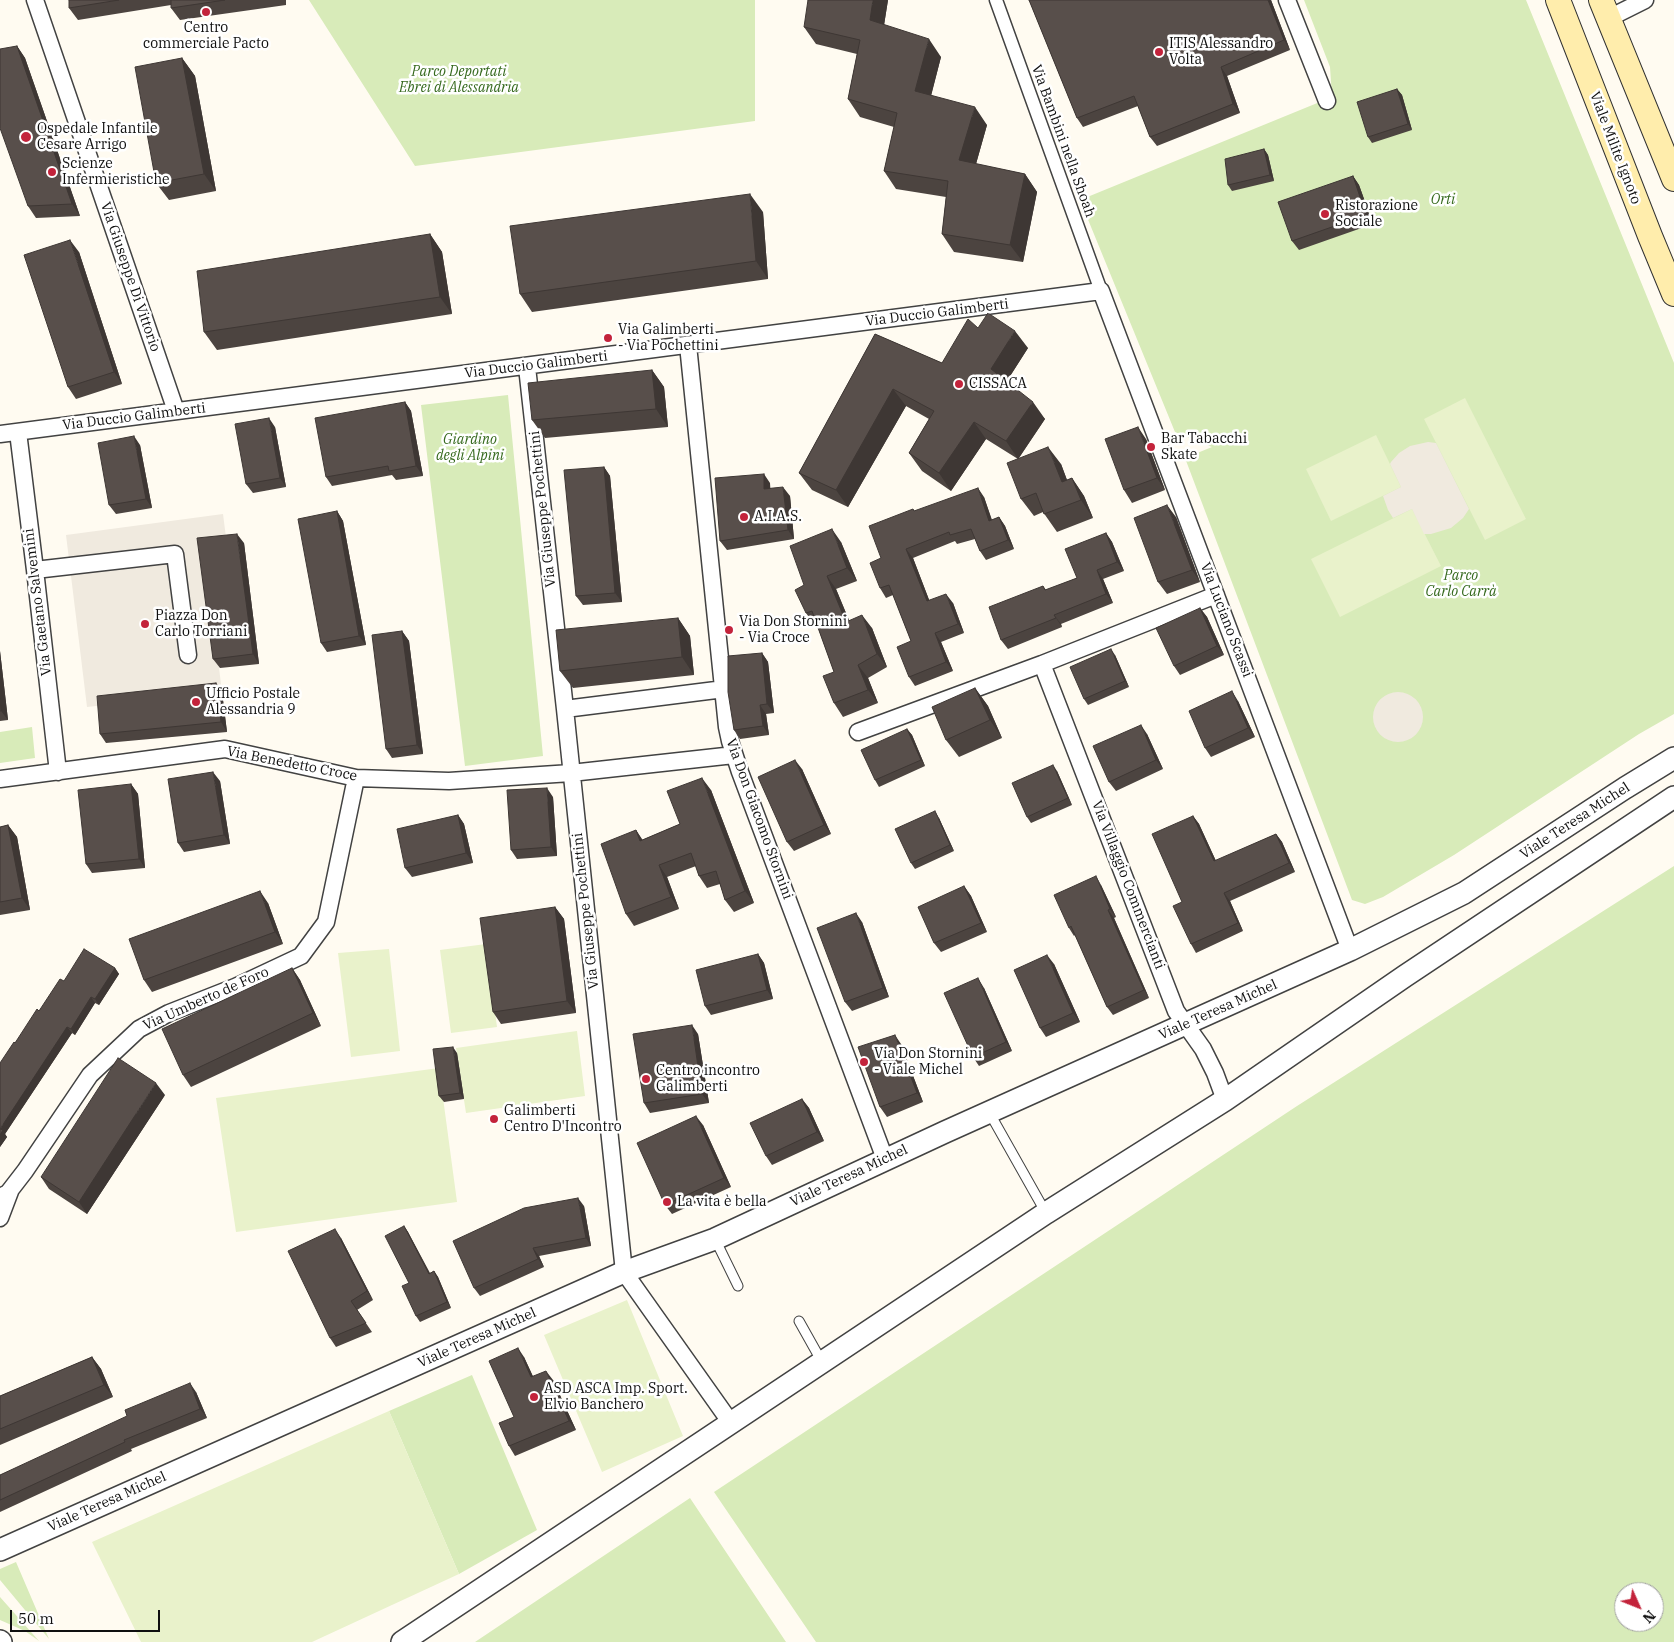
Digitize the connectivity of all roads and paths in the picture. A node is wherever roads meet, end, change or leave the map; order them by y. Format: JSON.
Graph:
{"nodes":[{"id":1,"x":35,"y":0,"type":"edge"},
{"id":2,"x":996,"y":0,"type":"edge"},
{"id":3,"x":1287,"y":0,"type":"edge"},
{"id":4,"x":1558,"y":0,"type":"edge"},
{"id":5,"x":1645,"y":0,"type":"edge"},
{"id":6,"x":1605,"y":9,"type":"edge"},
{"id":7,"x":1327,"y":100,"type":"dead end"},
{"id":8,"x":1674,"y":179,"type":"edge"},
{"id":9,"x":1101,"y":291,"type":"junction"},
{"id":10,"x":1674,"y":294,"type":"edge"},
{"id":11,"x":688,"y":345,"type":"junction"},
{"id":12,"x":527,"y":367,"type":"junction"},
{"id":13,"x":176,"y":411,"type":"junction"},
{"id":14,"x":18,"y":432,"type":"junction"},
{"id":15,"x":0,"y":434,"type":"edge"},
{"id":16,"x":35,"y":570,"type":"junction"},
{"id":17,"x":1216,"y":595,"type":"junction"},
{"id":18,"x":188,"y":655,"type":"dead end"},
{"id":19,"x":1042,"y":664,"type":"junction"},
{"id":20,"x":724,"y":689,"type":"junction"},
{"id":21,"x":565,"y":708,"type":"junction"},
{"id":22,"x":858,"y":732,"type":"dead end"},
{"id":23,"x":734,"y":755,"type":"junction"},
{"id":24,"x":1674,"y":758,"type":"edge"},
{"id":25,"x":58,"y":772,"type":"junction"},
{"id":26,"x":571,"y":773,"type":"junction"},
{"id":27,"x":356,"y":778,"type":"junction"},
{"id":28,"x":0,"y":779,"type":"edge"},
{"id":29,"x":1674,"y":797,"type":"edge"},
{"id":30,"x":1350,"y":950,"type":"junction"},
{"id":31,"x":1185,"y":1025,"type":"junction"},
{"id":32,"x":1225,"y":1100,"type":"junction"},
{"id":33,"x":989,"y":1112,"type":"junction"},
{"id":34,"x":886,"y":1159,"type":"junction"},
{"id":35,"x":6,"y":1193,"type":"edge"},
{"id":36,"x":1046,"y":1213,"type":"junction"},
{"id":37,"x":0,"y":1218,"type":"edge"},
{"id":38,"x":715,"y":1239,"type":"junction"},
{"id":39,"x":624,"y":1272,"type":"junction"},
{"id":40,"x":738,"y":1286,"type":"dead end"},
{"id":41,"x":799,"y":1321,"type":"dead end"},
{"id":42,"x":822,"y":1362,"type":"junction"},
{"id":43,"x":731,"y":1423,"type":"junction"},
{"id":44,"x":0,"y":1550,"type":"edge"},
{"id":45,"x":402,"y":1642,"type":"edge"}],
"edges":[{"from":1,"to":13,"type":"street","name":"Via Giuseppe Di Vittorio"},
{"from":2,"to":9,"type":"street","name":"Via Bambini nella Shoah"},
{"from":3,"to":7,"type":"street"},
{"from":4,"to":10,"type":"main road","name":"Viale Milite Ignoto"},
{"from":5,"to":6,"type":"street"},
{"from":6,"to":8,"type":"main road"},
{"from":9,"to":11,"type":"street","name":"Via Duccio Galimberti"},
{"from":9,"to":17,"type":"street","name":"Via Luciano Scassi"},
{"from":11,"to":12,"type":"street","name":"Via Duccio Galimberti"},
{"from":11,"to":20,"type":"street","name":"Via Don Giacomo Stornini"},
{"from":12,"to":13,"type":"street","name":"Via Duccio Galimberti"},
{"from":12,"to":21,"type":"street","name":"Via Giuseppe Pochettini"},
{"from":13,"to":14,"type":"street","name":"Via Duccio Galimberti"},
{"from":14,"to":15,"type":"street","name":"Via Duccio Galimberti"},
{"from":14,"to":16,"type":"street","name":"Via Gaetano Salvemini"},
{"from":16,"to":18,"type":"street"},
{"from":16,"to":25,"type":"street","name":"Via Gaetano Salvemini"},
{"from":17,"to":19,"type":"street"},
{"from":17,"to":30,"type":"street","name":"Via Luciano Scassi"},
{"from":19,"to":22,"type":"street"},
{"from":19,"to":31,"type":"street","name":"Via Villaggio Commercianti"},
{"from":20,"to":21,"type":"street"},
{"from":20,"to":23,"type":"street","name":"Via Don Giacomo Stornini"},
{"from":21,"to":26,"type":"street","name":"Via Giuseppe Pochettini"},
{"from":23,"to":26,"type":"street","name":"Via Benedetto Croce"},
{"from":23,"to":34,"type":"street","name":"Via Don Giacomo Stornini"},
{"from":24,"to":30,"type":"street","name":"Viale Teresa Michel"},
{"from":25,"to":27,"type":"street","name":"Via Benedetto Croce"},
{"from":25,"to":28,"type":"street","name":"Via Benedetto Croce"},
{"from":26,"to":27,"type":"street","name":"Via Benedetto Croce"},
{"from":26,"to":39,"type":"street","name":"Via Giuseppe Pochettini"},
{"from":27,"to":35,"type":"street","name":"Via Umberto de Foro"},
{"from":29,"to":32,"type":"street"},
{"from":30,"to":31,"type":"street","name":"Viale Teresa Michel"},
{"from":31,"to":32,"type":"street","name":"Via Villaggio Commercianti"},
{"from":31,"to":33,"type":"street","name":"Viale Teresa Michel"},
{"from":32,"to":36,"type":"street"},
{"from":33,"to":34,"type":"street","name":"Viale Teresa Michel"},
{"from":33,"to":36,"type":"lane"},
{"from":34,"to":38,"type":"street","name":"Viale Teresa Michel"},
{"from":35,"to":37,"type":"street","name":"Via Umberto de Foro"},
{"from":36,"to":42,"type":"street"},
{"from":38,"to":39,"type":"street","name":"Viale Teresa Michel"},
{"from":38,"to":40,"type":"lane"},
{"from":39,"to":43,"type":"street","name":"Via Giuseppe Pochettini"},
{"from":39,"to":44,"type":"street","name":"Viale Teresa Michel"},
{"from":41,"to":42,"type":"lane"},
{"from":42,"to":43,"type":"street"},
{"from":43,"to":45,"type":"street"}]}
